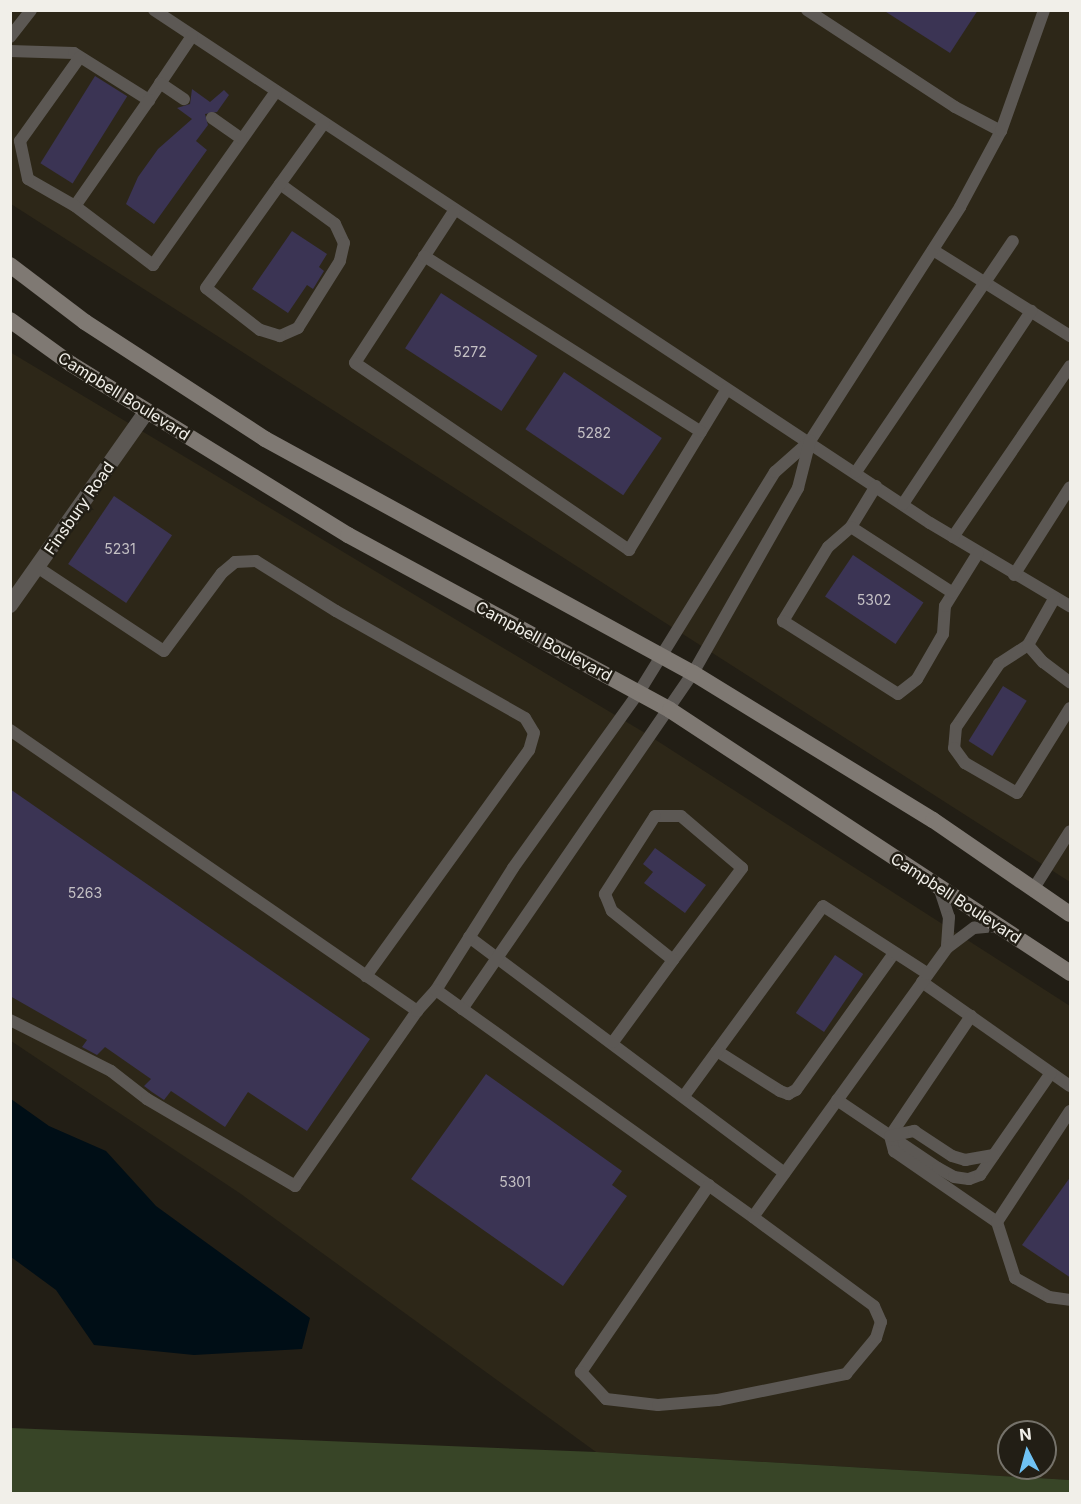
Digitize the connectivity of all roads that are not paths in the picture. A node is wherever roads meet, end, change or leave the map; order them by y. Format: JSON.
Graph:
{"nodes":[{"id":1,"x":32,"y":10,"type":"edge"},
{"id":2,"x":154,"y":10,"type":"edge"},
{"id":3,"x":807,"y":10,"type":"edge"},
{"id":4,"x":1044,"y":10,"type":"edge"},
{"id":5,"x":192,"y":36,"type":"junction"},
{"id":6,"x":10,"y":37,"type":"edge"},
{"id":7,"x":10,"y":51,"type":"edge"},
{"id":8,"x":77,"y":55,"type":"junction"},
{"id":9,"x":160,"y":83,"type":"junction"},
{"id":10,"x":276,"y":91,"type":"junction"},
{"id":11,"x":184,"y":99,"type":"dead end"},
{"id":12,"x":149,"y":100,"type":"junction"},
{"id":13,"x":212,"y":118,"type":"dead end"},
{"id":14,"x":324,"y":123,"type":"junction"},
{"id":15,"x":1001,"y":130,"type":"junction"},
{"id":16,"x":241,"y":138,"type":"junction"},
{"id":17,"x":280,"y":184,"type":"junction"},
{"id":18,"x":75,"y":206,"type":"junction"},
{"id":19,"x":454,"y":211,"type":"junction"},
{"id":20,"x":1013,"y":242,"type":"dead end"},
{"id":21,"x":933,"y":249,"type":"junction"},
{"id":22,"x":424,"y":256,"type":"junction"},
{"id":23,"x":10,"y":265,"type":"edge"},
{"id":24,"x":985,"y":282,"type":"junction"},
{"id":25,"x":1031,"y":311,"type":"junction"},
{"id":26,"x":10,"y":320,"type":"edge"},
{"id":27,"x":1071,"y":336,"type":"edge"},
{"id":28,"x":1071,"y":366,"type":"edge"},
{"id":29,"x":727,"y":389,"type":"junction"},
{"id":30,"x":147,"y":411,"type":"junction"},
{"id":31,"x":701,"y":432,"type":"junction"},
{"id":32,"x":810,"y":441,"type":"junction"},
{"id":33,"x":856,"y":472,"type":"junction"},
{"id":34,"x":876,"y":486,"type":"junction"},
{"id":35,"x":1071,"y":488,"type":"edge"},
{"id":36,"x":903,"y":504,"type":"junction"},
{"id":37,"x":851,"y":527,"type":"junction"},
{"id":38,"x":953,"y":537,"type":"junction"},
{"id":39,"x":978,"y":552,"type":"junction"},
{"id":40,"x":37,"y":567,"type":"junction"},
{"id":41,"x":1014,"y":575,"type":"junction"},
{"id":42,"x":953,"y":593,"type":"junction"},
{"id":43,"x":1054,"y":599,"type":"junction"},
{"id":44,"x":1069,"y":603,"type":"edge"},
{"id":45,"x":10,"y":605,"type":"edge"},
{"id":46,"x":1028,"y":645,"type":"junction"},
{"id":47,"x":661,"y":655,"type":"junction"},
{"id":48,"x":693,"y":673,"type":"junction"},
{"id":49,"x":1071,"y":682,"type":"edge"},
{"id":50,"x":639,"y":692,"type":"junction"},
{"id":51,"x":1071,"y":708,"type":"edge"},
{"id":52,"x":670,"y":710,"type":"junction"},
{"id":53,"x":10,"y":730,"type":"edge"},
{"id":54,"x":1071,"y":831,"type":"edge"},
{"id":55,"x":939,"y":886,"type":"junction"},
{"id":56,"x":1034,"y":888,"type":"junction"},
{"id":57,"x":1071,"y":914,"type":"edge"},
{"id":58,"x":999,"y":926,"type":"junction"},
{"id":59,"x":469,"y":937,"type":"junction"},
{"id":60,"x":947,"y":948,"type":"junction"},
{"id":61,"x":894,"y":953,"type":"junction"},
{"id":62,"x":498,"y":957,"type":"junction"},
{"id":63,"x":673,"y":960,"type":"junction"},
{"id":64,"x":1071,"y":974,"type":"edge"},
{"id":65,"x":366,"y":976,"type":"junction"},
{"id":66,"x":925,"y":978,"type":"junction"},
{"id":67,"x":436,"y":990,"type":"junction"},
{"id":68,"x":462,"y":1009,"type":"junction"},
{"id":69,"x":417,"y":1011,"type":"junction"},
{"id":70,"x":971,"y":1016,"type":"junction"},
{"id":71,"x":10,"y":1020,"type":"edge"},
{"id":72,"x":612,"y":1042,"type":"junction"},
{"id":73,"x":717,"y":1051,"type":"junction"},
{"id":74,"x":1051,"y":1072,"type":"junction"},
{"id":75,"x":1071,"y":1086,"type":"edge"},
{"id":76,"x":684,"y":1096,"type":"junction"},
{"id":77,"x":837,"y":1100,"type":"junction"},
{"id":78,"x":1071,"y":1111,"type":"edge"},
{"id":79,"x":890,"y":1136,"type":"junction"},
{"id":80,"x":994,"y":1155,"type":"junction"},
{"id":81,"x":784,"y":1173,"type":"junction"},
{"id":82,"x":709,"y":1185,"type":"junction"},
{"id":83,"x":753,"y":1217,"type":"junction"},
{"id":84,"x":997,"y":1222,"type":"junction"},
{"id":85,"x":1071,"y":1300,"type":"edge"}],
"edges":[{"from":1,"to":6,"type":"lane"},
{"from":2,"to":5,"type":"lane"},
{"from":3,"to":15,"type":"lane"},
{"from":4,"to":15,"type":"lane"},
{"from":5,"to":9,"type":"lane"},
{"from":5,"to":10,"type":"lane"},
{"from":7,"to":8,"type":"lane"},
{"from":8,"to":12,"type":"lane"},
{"from":8,"to":18,"type":"lane"},
{"from":9,"to":11,"type":"lane"},
{"from":9,"to":12,"type":"lane"},
{"from":10,"to":14,"type":"lane"},
{"from":10,"to":16,"type":"lane"},
{"from":12,"to":18,"type":"lane"},
{"from":13,"to":16,"type":"lane"},
{"from":14,"to":17,"type":"lane"},
{"from":14,"to":19,"type":"lane"},
{"from":15,"to":21,"type":"lane"},
{"from":16,"to":18,"type":"lane"},
{"from":17,"to":17,"type":"lane"},
{"from":19,"to":22,"type":"lane"},
{"from":19,"to":29,"type":"lane"},
{"from":20,"to":24,"type":"lane"},
{"from":21,"to":24,"type":"lane"},
{"from":21,"to":32,"type":"lane"},
{"from":22,"to":31,"type":"lane"},
{"from":22,"to":31,"type":"lane"},
{"from":23,"to":47,"type":"main road"},
{"from":24,"to":25,"type":"lane"},
{"from":24,"to":33,"type":"lane"},
{"from":25,"to":27,"type":"lane"},
{"from":25,"to":36,"type":"lane"},
{"from":26,"to":30,"type":"main road","name":"Campbell Boulevard"},
{"from":28,"to":38,"type":"lane"},
{"from":29,"to":31,"type":"lane"},
{"from":29,"to":32,"type":"lane"},
{"from":30,"to":40,"type":"street","name":"Finsbury Road"},
{"from":30,"to":50,"type":"main road","name":"Campbell Boulevard"},
{"from":32,"to":33,"type":"lane"},
{"from":32,"to":47,"type":"lane"},
{"from":32,"to":48,"type":"lane"},
{"from":33,"to":34,"type":"lane"},
{"from":34,"to":36,"type":"lane"},
{"from":34,"to":37,"type":"lane"},
{"from":35,"to":41,"type":"lane"},
{"from":36,"to":38,"type":"lane"},
{"from":37,"to":42,"type":"lane"},
{"from":37,"to":42,"type":"lane"},
{"from":38,"to":39,"type":"lane"},
{"from":39,"to":41,"type":"lane"},
{"from":39,"to":42,"type":"lane"},
{"from":40,"to":45,"type":"street","name":"Finsbury Road"},
{"from":40,"to":65,"type":"lane"},
{"from":41,"to":43,"type":"lane"},
{"from":43,"to":44,"type":"lane"},
{"from":43,"to":46,"type":"lane"},
{"from":46,"to":49,"type":"lane"},
{"from":46,"to":51,"type":"lane"},
{"from":47,"to":48,"type":"main road"},
{"from":47,"to":50,"type":"lane"},
{"from":48,"to":52,"type":"lane"},
{"from":48,"to":56,"type":"main road"},
{"from":50,"to":52,"type":"main road","name":"Campbell Boulevard"},
{"from":50,"to":59,"type":"lane"},
{"from":52,"to":55,"type":"main road","name":"Campbell Boulevard"},
{"from":52,"to":62,"type":"lane"},
{"from":53,"to":65,"type":"lane"},
{"from":54,"to":56,"type":"lane"},
{"from":55,"to":58,"type":"main road","name":"Campbell Boulevard"},
{"from":55,"to":60,"type":"lane"},
{"from":56,"to":57,"type":"main road"},
{"from":58,"to":60,"type":"lane"},
{"from":58,"to":64,"type":"main road","name":"Campbell Boulevard"},
{"from":59,"to":62,"type":"lane"},
{"from":59,"to":67,"type":"lane"},
{"from":60,"to":66,"type":"lane"},
{"from":61,"to":66,"type":"lane"},
{"from":61,"to":73,"type":"lane"},
{"from":61,"to":73,"type":"lane"},
{"from":62,"to":68,"type":"lane"},
{"from":62,"to":72,"type":"lane"},
{"from":63,"to":63,"type":"lane"},
{"from":63,"to":72,"type":"lane"},
{"from":65,"to":69,"type":"lane"},
{"from":66,"to":70,"type":"lane"},
{"from":66,"to":77,"type":"lane"},
{"from":67,"to":68,"type":"lane"},
{"from":67,"to":69,"type":"lane"},
{"from":68,"to":82,"type":"lane"},
{"from":69,"to":71,"type":"lane"},
{"from":70,"to":74,"type":"lane"},
{"from":70,"to":79,"type":"lane"},
{"from":72,"to":76,"type":"lane"},
{"from":73,"to":76,"type":"lane"},
{"from":74,"to":75,"type":"lane"},
{"from":74,"to":80,"type":"lane"},
{"from":76,"to":81,"type":"lane"},
{"from":77,"to":79,"type":"lane"},
{"from":77,"to":81,"type":"lane"},
{"from":78,"to":84,"type":"lane"},
{"from":79,"to":80,"type":"lane"},
{"from":79,"to":80,"type":"lane"},
{"from":79,"to":84,"type":"lane"},
{"from":81,"to":83,"type":"lane"},
{"from":82,"to":83,"type":"lane"},
{"from":82,"to":83,"type":"lane"},
{"from":84,"to":85,"type":"lane"}]}
